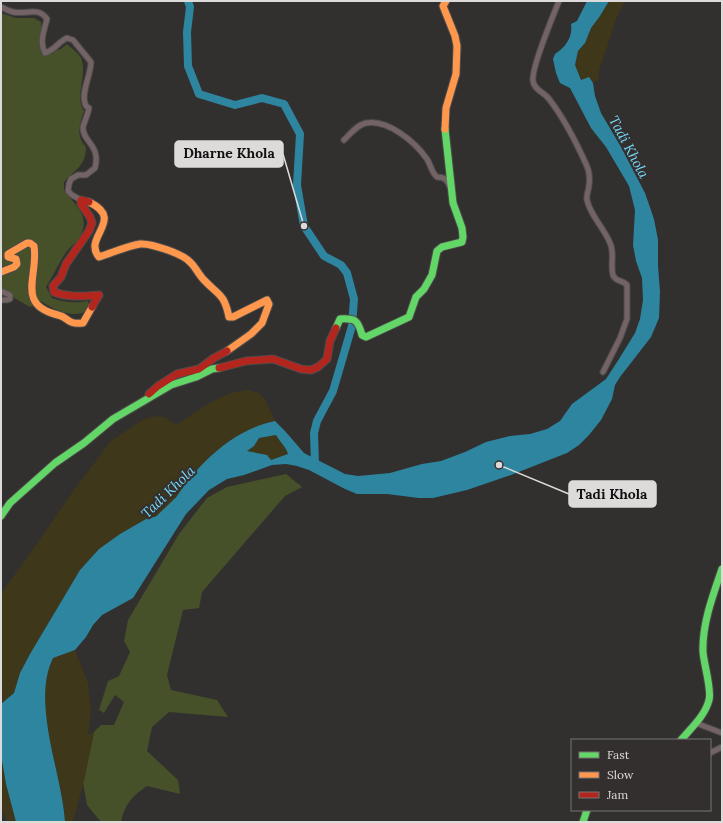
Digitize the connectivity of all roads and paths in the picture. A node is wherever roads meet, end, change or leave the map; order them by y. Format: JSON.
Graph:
{"nodes":[{"id":1,"x":446,"y":1,"type":"edge"},
{"id":2,"x":559,"y":1,"type":"edge"},
{"id":3,"x":1,"y":7,"type":"edge"},
{"id":4,"x":344,"y":140,"type":"dead end"},
{"id":5,"x":452,"y":196,"type":"junction"},
{"id":6,"x":81,"y":200,"type":"junction"},
{"id":7,"x":1,"y":272,"type":"edge"},
{"id":8,"x":1,"y":291,"type":"edge"},
{"id":9,"x":1,"y":300,"type":"edge"},
{"id":10,"x":603,"y":372,"type":"dead end"},
{"id":11,"x":143,"y":402,"type":"junction"},
{"id":12,"x":1,"y":516,"type":"edge"},
{"id":13,"x":722,"y":569,"type":"edge"},
{"id":14,"x":696,"y":723,"type":"junction"},
{"id":15,"x":722,"y":733,"type":"edge"},
{"id":16,"x":682,"y":739,"type":"edge"},
{"id":17,"x":722,"y":747,"type":"edge"},
{"id":18,"x":711,"y":752,"type":"edge"},
{"id":19,"x":587,"y":811,"type":"edge"},
{"id":20,"x":583,"y":822,"type":"edge"}],
"edges":[{"from":1,"to":5,"type":"street"},
{"from":2,"to":10,"type":"street"},
{"from":3,"to":6,"type":"street"},
{"from":4,"to":5,"type":"street"},
{"from":5,"to":11,"type":"street"},
{"from":6,"to":7,"type":"street"},
{"from":6,"to":11,"type":"street"},
{"from":8,"to":9,"type":"street"},
{"from":11,"to":12,"type":"street"},
{"from":13,"to":14,"type":"street"},
{"from":14,"to":15,"type":"street"},
{"from":14,"to":16,"type":"street"},
{"from":17,"to":18,"type":"street"},
{"from":19,"to":20,"type":"street"}]}
